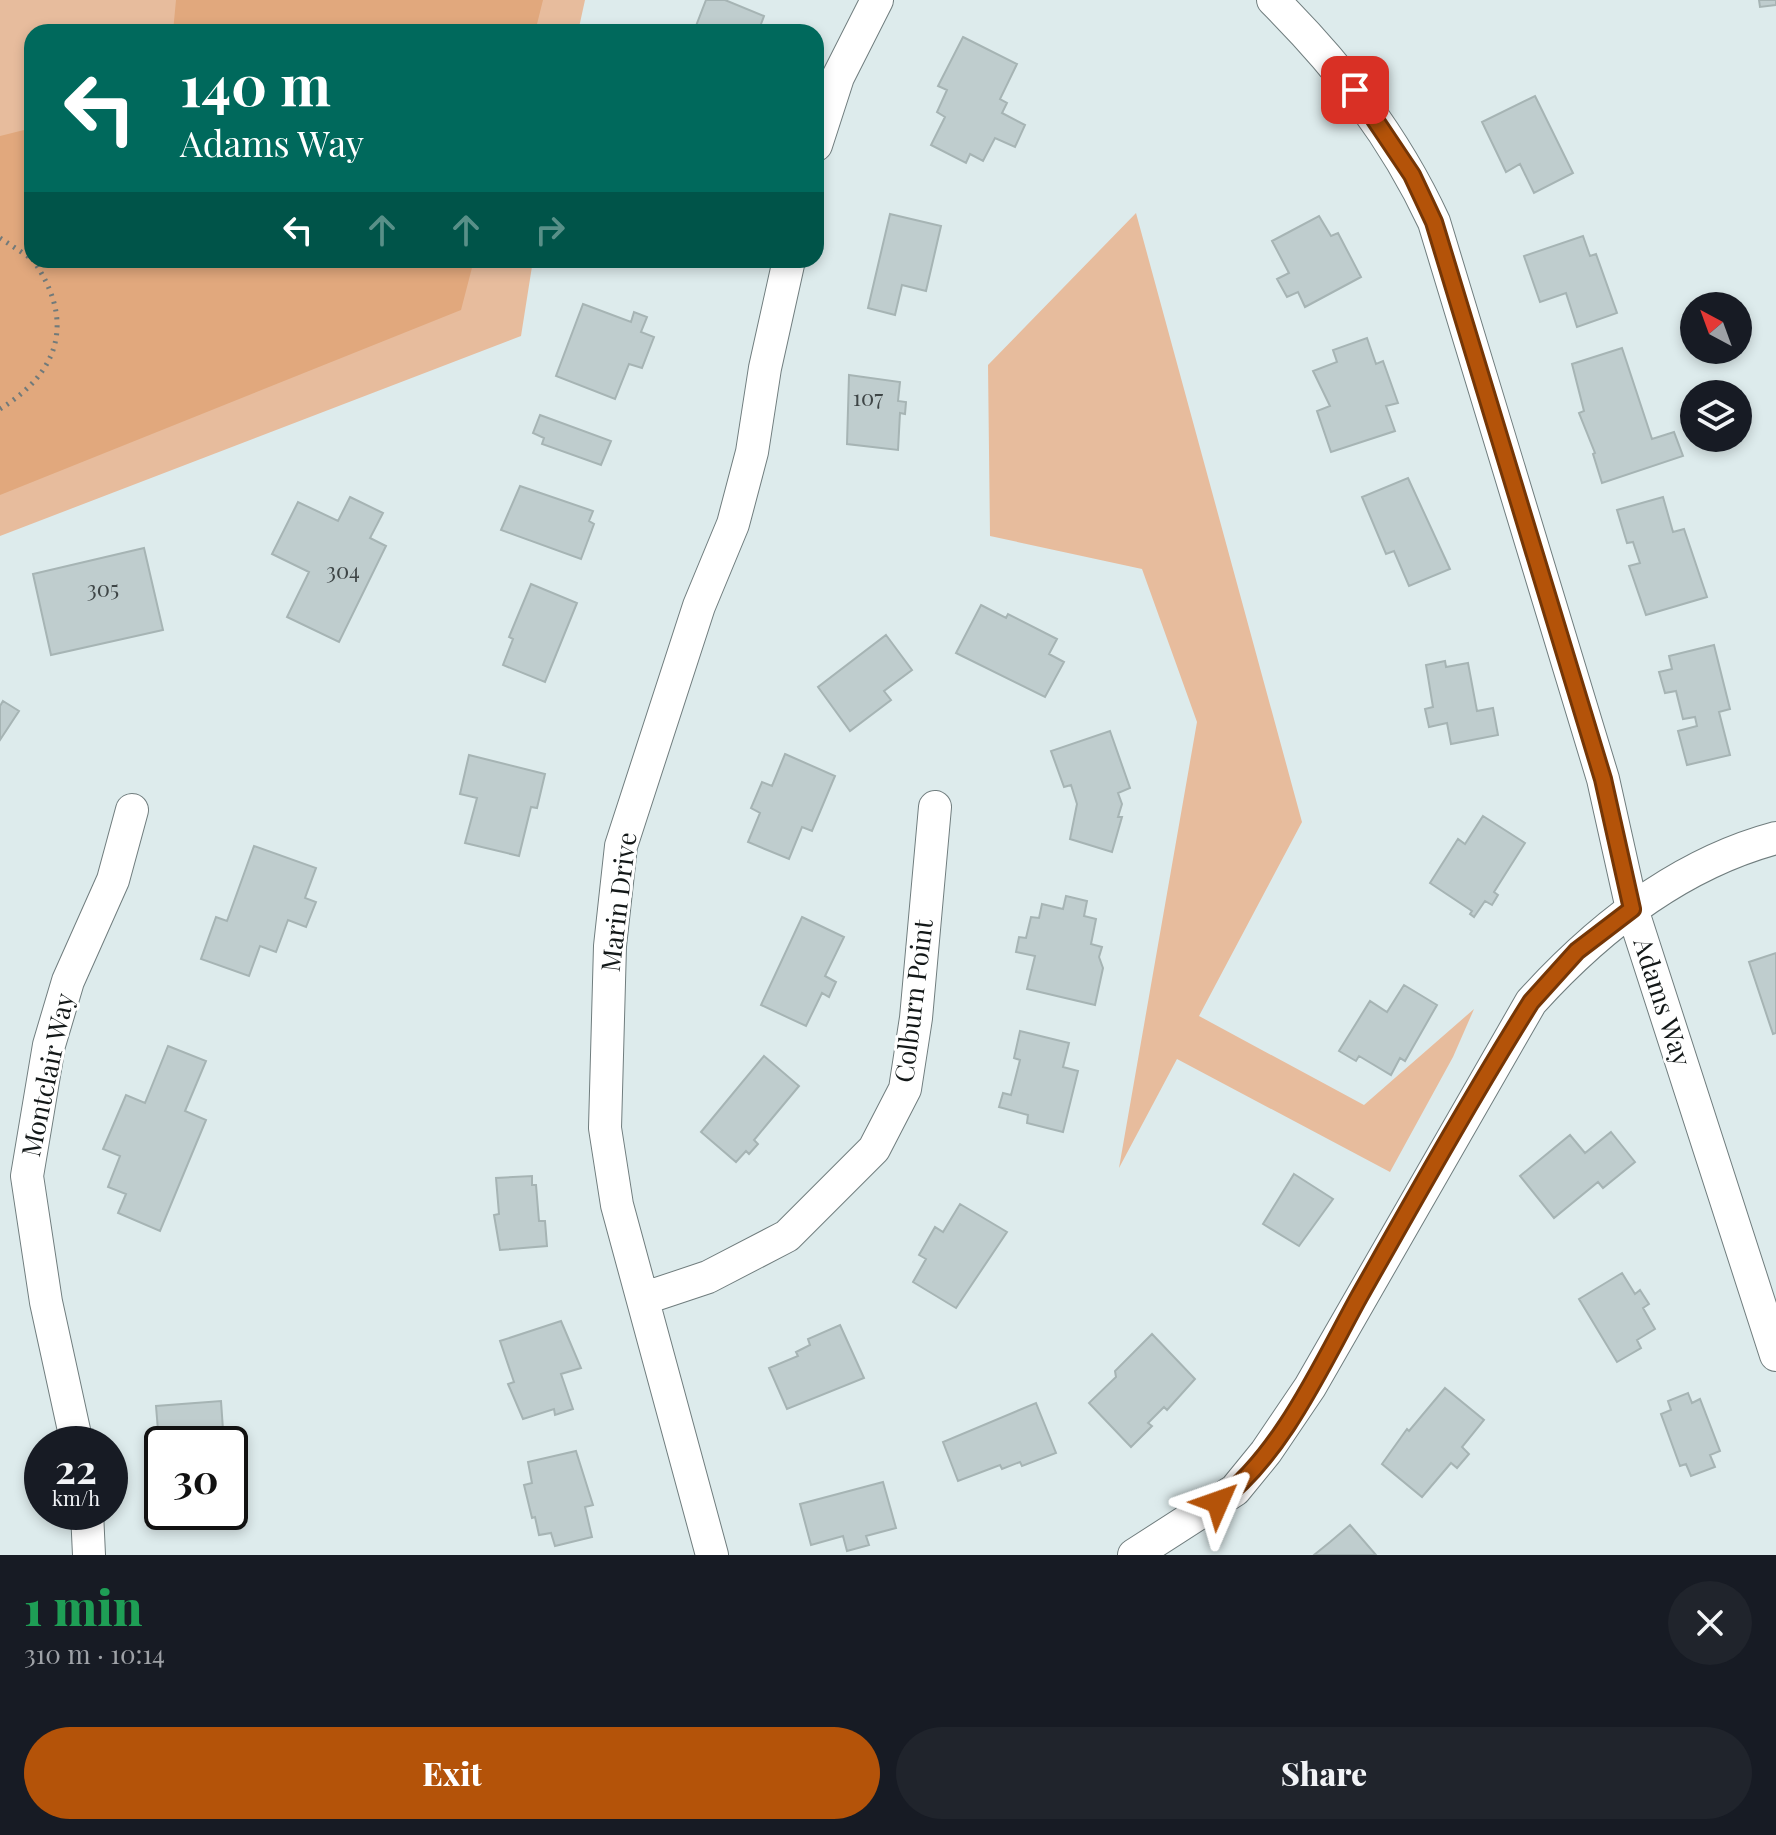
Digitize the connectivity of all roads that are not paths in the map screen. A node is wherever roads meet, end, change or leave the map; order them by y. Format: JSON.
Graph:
{"nodes":[{"id":1,"x":877,"y":0,"type":"edge"},
{"id":2,"x":1273,"y":0,"type":"edge"},
{"id":3,"x":824,"y":120,"type":"edge"},
{"id":4,"x":787,"y":268,"type":"edge"},
{"id":5,"x":935,"y":807,"type":"dead end"},
{"id":6,"x":132,"y":810,"type":"dead end"},
{"id":7,"x":1776,"y":838,"type":"edge"},
{"id":8,"x":1632,"y":909,"type":"junction"},
{"id":9,"x":14,"y":1184,"type":"edge"},
{"id":10,"x":645,"y":1298,"type":"junction"},
{"id":11,"x":1776,"y":1355,"type":"edge"},
{"id":12,"x":73,"y":1426,"type":"edge"},
{"id":13,"x":88,"y":1530,"type":"edge"},
{"id":14,"x":89,"y":1555,"type":"edge"},
{"id":15,"x":712,"y":1555,"type":"edge"},
{"id":16,"x":1134,"y":1555,"type":"edge"}],
"edges":[{"from":1,"to":3,"type":"street"},
{"from":2,"to":8,"type":"street","name":"Adams Way"},
{"from":4,"to":10,"type":"street","name":"Marin Drive"},
{"from":5,"to":10,"type":"street","name":"Colburn Point"},
{"from":6,"to":9,"type":"street","name":"Montclair Way"},
{"from":7,"to":8,"type":"street"},
{"from":8,"to":11,"type":"street","name":"Adams Way"},
{"from":8,"to":16,"type":"street"},
{"from":9,"to":12,"type":"street","name":"Montclair Way"},
{"from":10,"to":15,"type":"street","name":"Marin Drive"},
{"from":13,"to":14,"type":"street"}]}
